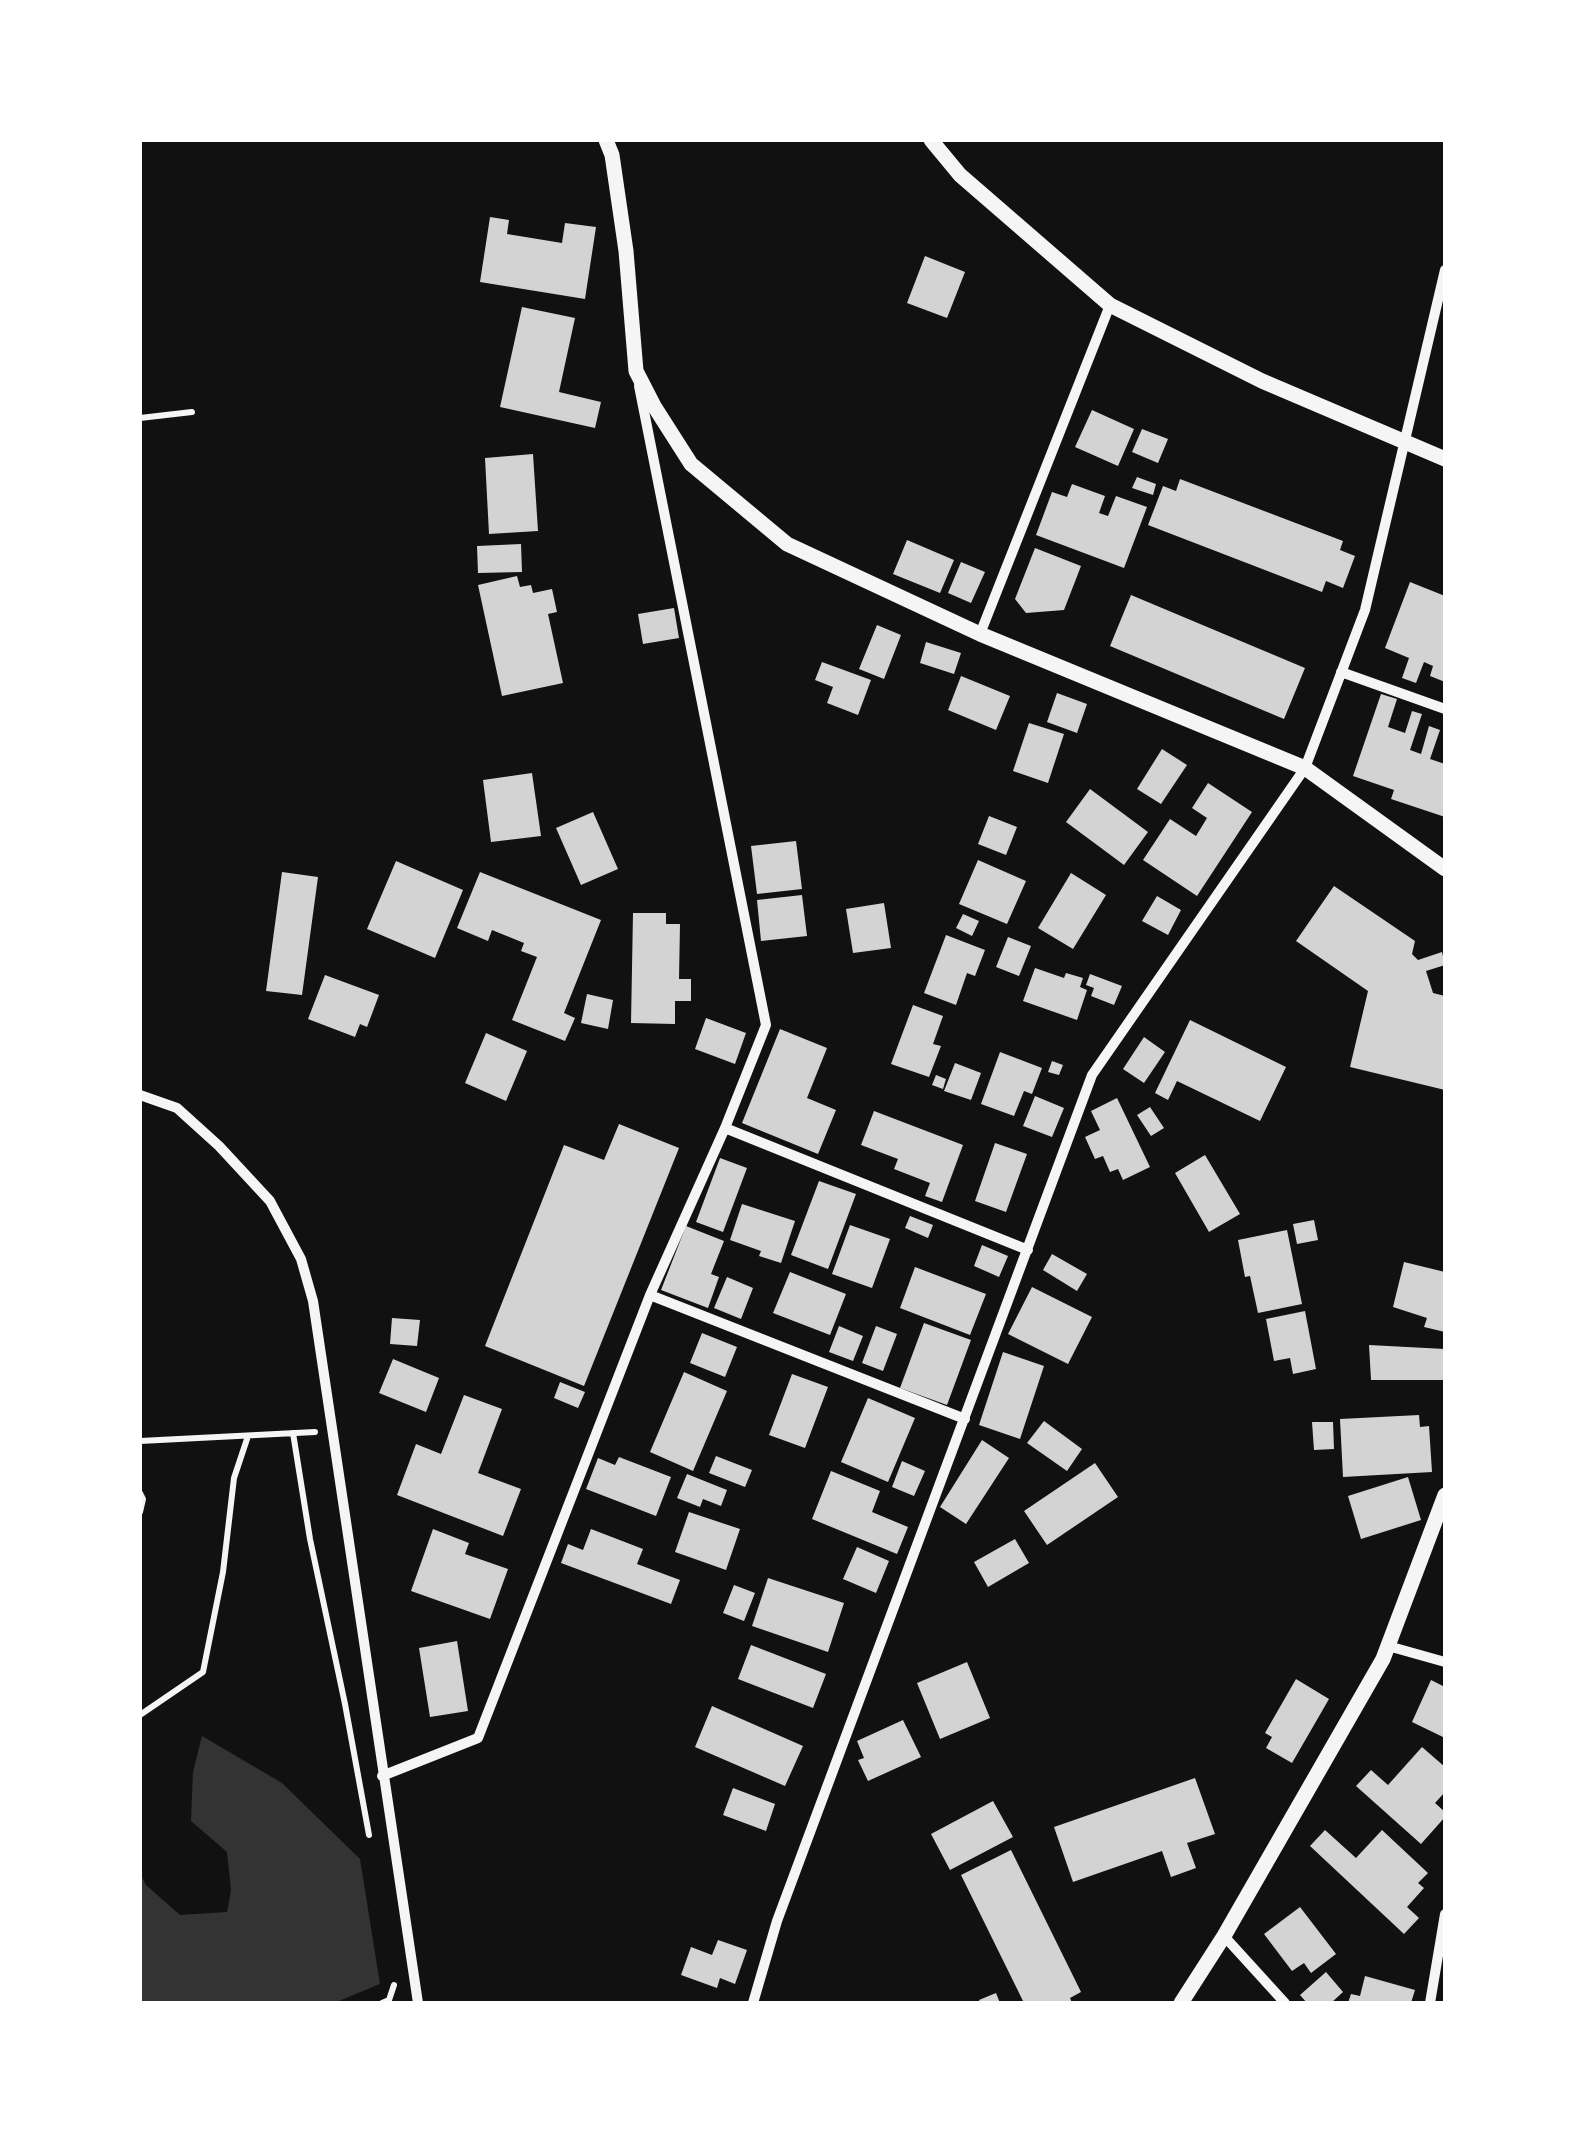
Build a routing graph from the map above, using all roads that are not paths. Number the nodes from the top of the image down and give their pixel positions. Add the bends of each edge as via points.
1 (606, 140) edge
2 (931, 140) edge
3 (1445, 270) edge
4 (1110, 304) junction
5 (636, 371) junction
6 (1404, 441) junction
7 (1445, 459) edge
8 (980, 634) junction
9 (1341, 672) junction
10 (1445, 709) edge
11 (1305, 768) junction
12 (1445, 869) edge
13 (140, 1095) edge
14 (725, 1128) junction
15 (1028, 1250) junction
16 (650, 1294) junction
17 (965, 1420) junction
18 (1445, 1495) edge
19 (1388, 1646) junction
20 (1445, 1662) edge
21 (382, 1776) junction
22 (1445, 1914) edge
23 (1224, 1936) junction
24 (418, 2003) edge
25 (753, 2003) edge
26 (1181, 2003) edge
27 (1285, 2003) edge
28 (1430, 2003) edge

1 - 5 street via 626,251
2 - 4 street via 960,175
3 - 6 street
4 - 6 street via 1262,381
4 - 8 street
5 - 8 street via 691,464 787,544
5 - 14 street via 766,1025
6 - 7 street
6 - 9 street via 1365,610
8 - 11 street
9 - 10 street
9 - 11 street
11 - 12 street
11 - 15 street via 1092,1075
13 - 21 street via 177,1108 219,1146 270,1201 301,1259
14 - 15 street
14 - 16 street
15 - 17 street
16 - 17 street
16 - 21 street via 478,1738
17 - 25 street via 777,1921
18 - 19 street
19 - 20 street
19 - 23 street
21 - 24 street
22 - 28 street
23 - 26 street
23 - 27 street

